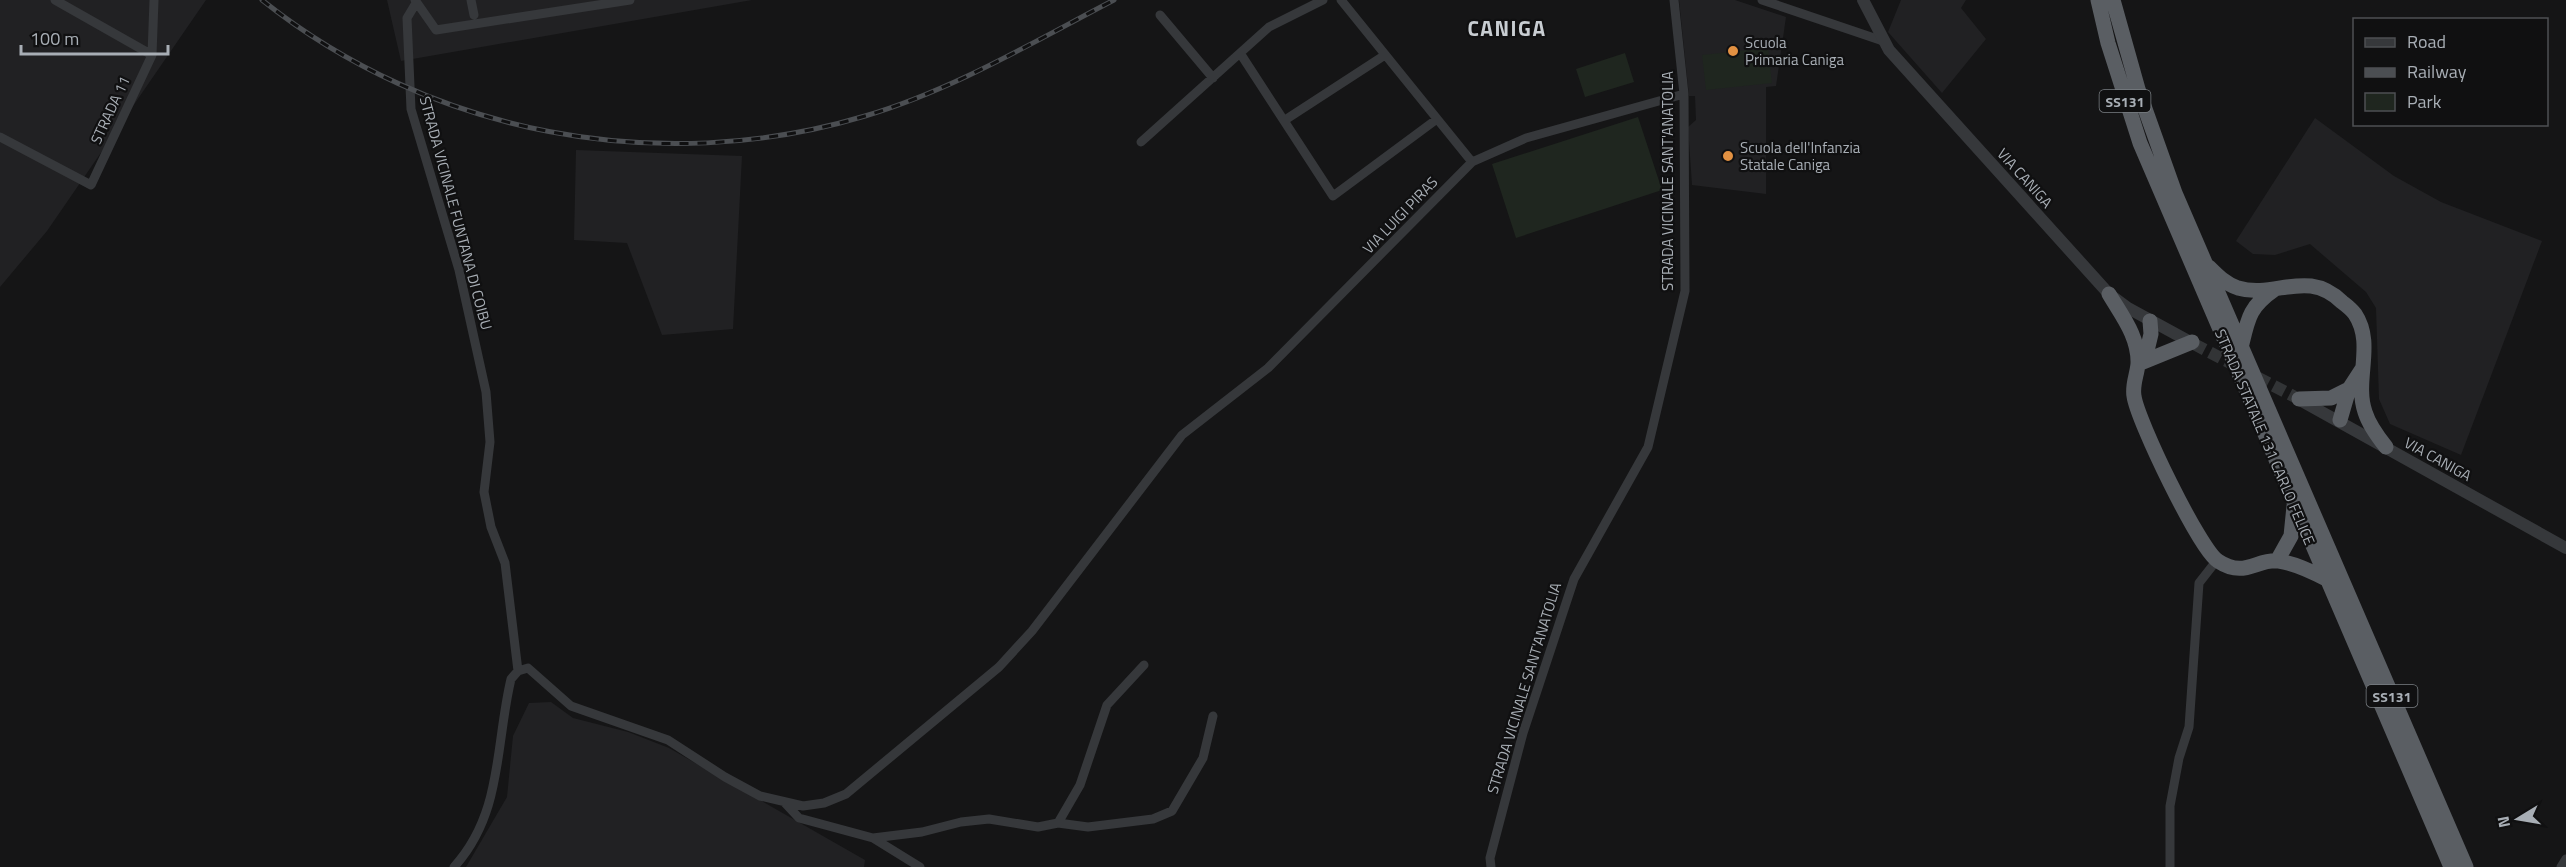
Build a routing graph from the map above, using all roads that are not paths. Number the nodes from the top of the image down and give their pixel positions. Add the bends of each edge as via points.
1 (55, 0) edge
2 (154, 0) edge
3 (471, 0) edge
4 (630, 0) edge
5 (1323, 0) edge
6 (1341, 0) edge
7 (1674, 0) edge
8 (1762, 0) edge
9 (1863, 0) edge
10 (2098, 0) edge
11 (2114, 0) edge
12 (416, 1) edge
13 (474, 15) dead end
14 (1160, 15) dead end
15 (1882, 41) junction
16 (1240, 53) junction
17 (152, 55) junction
18 (1385, 55) junction
19 (1213, 78) junction
20 (1684, 94) junction
21 (1437, 119) junction
22 (1285, 120) junction
23 (0, 137) edge
24 (1141, 142) dead end
25 (1472, 162) junction
26 (2169, 196) junction
27 (2204, 262) junction
28 (2279, 287) junction
29 (2109, 294) junction
30 (2150, 321) junction
31 (2193, 343) joint
32 (2241, 348) junction
33 (2140, 358) junction
34 (2355, 389) junction
35 (2297, 398) joint
36 (2340, 420) junction
37 (2386, 447) junction
38 (2294, 502) junction
39 (2566, 548) edge
40 (2217, 561) junction
41 (2277, 561) junction
42 (2326, 579) junction
43 (1144, 665) dead end
44 (518, 670) junction
45 (1213, 716) dead end
46 (784, 803) junction
47 (1058, 823) junction
48 (873, 838) junction
49 (2566, 859) edge
50 (454, 867) edge
51 (920, 867) edge
52 (1491, 867) edge
53 (2170, 867) edge
54 (2451, 867) edge
55 (2466, 867) edge
56 (2561, 867) edge

1 - 17 street
2 - 17 street
3 - 13 street
4 - 12 street via 435,30
5 - 16 street via 1269,27
6 - 18 street
7 - 20 street, STRADA VICINALE SANT'ANATOLIA
8 - 15 street
9 - 15 street, VIA CANIGA
10 - 26 highway, STRADA STATALE 131 CARLO FELICE / SS131 via 2123,94
11 - 26 highway, STRADA STATALE 131 CARLO FELICE / SS131
12 - 44 street, STRADA VICINALE FUNTANA DI COIBU via 407,18 411,109 459,270 486,392 489,442 484,492 491,527 506,563
14 - 19 street
15 - 29 street, VIA CANIGA
16 - 19 street
16 - 22 street
17 - 23 street, STRADA 11 via 91,185
18 - 21 street
18 - 22 street
19 - 24 street
20 - 25 street, VIA LUIGI PIRAS via 1526,138
20 - 52 street, STRADA VICINALE SANT'ANATOLIA via 1685,291 1655,425 1636,471 1574,579 1523,733 1490,858
21 - 22 street via 1333,196
21 - 25 street
25 - 46 street, VIA LUIGI PIRAS via 1268,369 1182,435 1032,631 999,667 846,794 824,803
26 - 27 highway, STRADA STATALE 131 CARLO FELICE / SS131
26 - 38 highway, STRADA STATALE 131 CARLO FELICE / SS131
27 - 28 highway via 2222,280 2238,288
27 - 32 highway, STRADA STATALE 131 CARLO FELICE / SS131
28 - 32 highway via 2250,311
28 - 34 highway via 2309,284 2333,293 2355,315 2365,343 2364,366
29 - 30 street, VIA CANIGA
29 - 33 highway via 2130,329
30 - 31 street, VIA CANIGA
30 - 33 highway via 2151,334
31 - 33 highway
32 - 55 highway, STRADA STATALE 131 CARLO FELICE / SS131
33 - 40 highway via 2133,394 2136,405 2198,536
34 - 35 highway via 2331,398
34 - 36 highway via 2351,412
34 - 37 highway
35 - 36 street, VIA CANIGA
36 - 37 street, VIA CANIGA
37 - 39 street, VIA CANIGA
38 - 41 highway via 2291,536
38 - 42 highway, STRADA STATALE 131 CARLO FELICE / SS131
40 - 41 highway via 2244,570
40 - 53 street via 2199,583 2189,727 2170,806
41 - 42 highway
42 - 54 highway, STRADA STATALE 131 CARLO FELICE / SS131
43 - 47 street via 1107,705 1080,785
44 - 46 street via 528,668 571,706 668,740 724,777 760,796
44 - 50 street via 511,679 506,700 483,824
45 - 47 street via 1203,758 1172,811 1153,819 1088,827
46 - 48 street via 799,818
47 - 48 street via 1038,827 989,819
48 - 51 street
49 - 56 street

